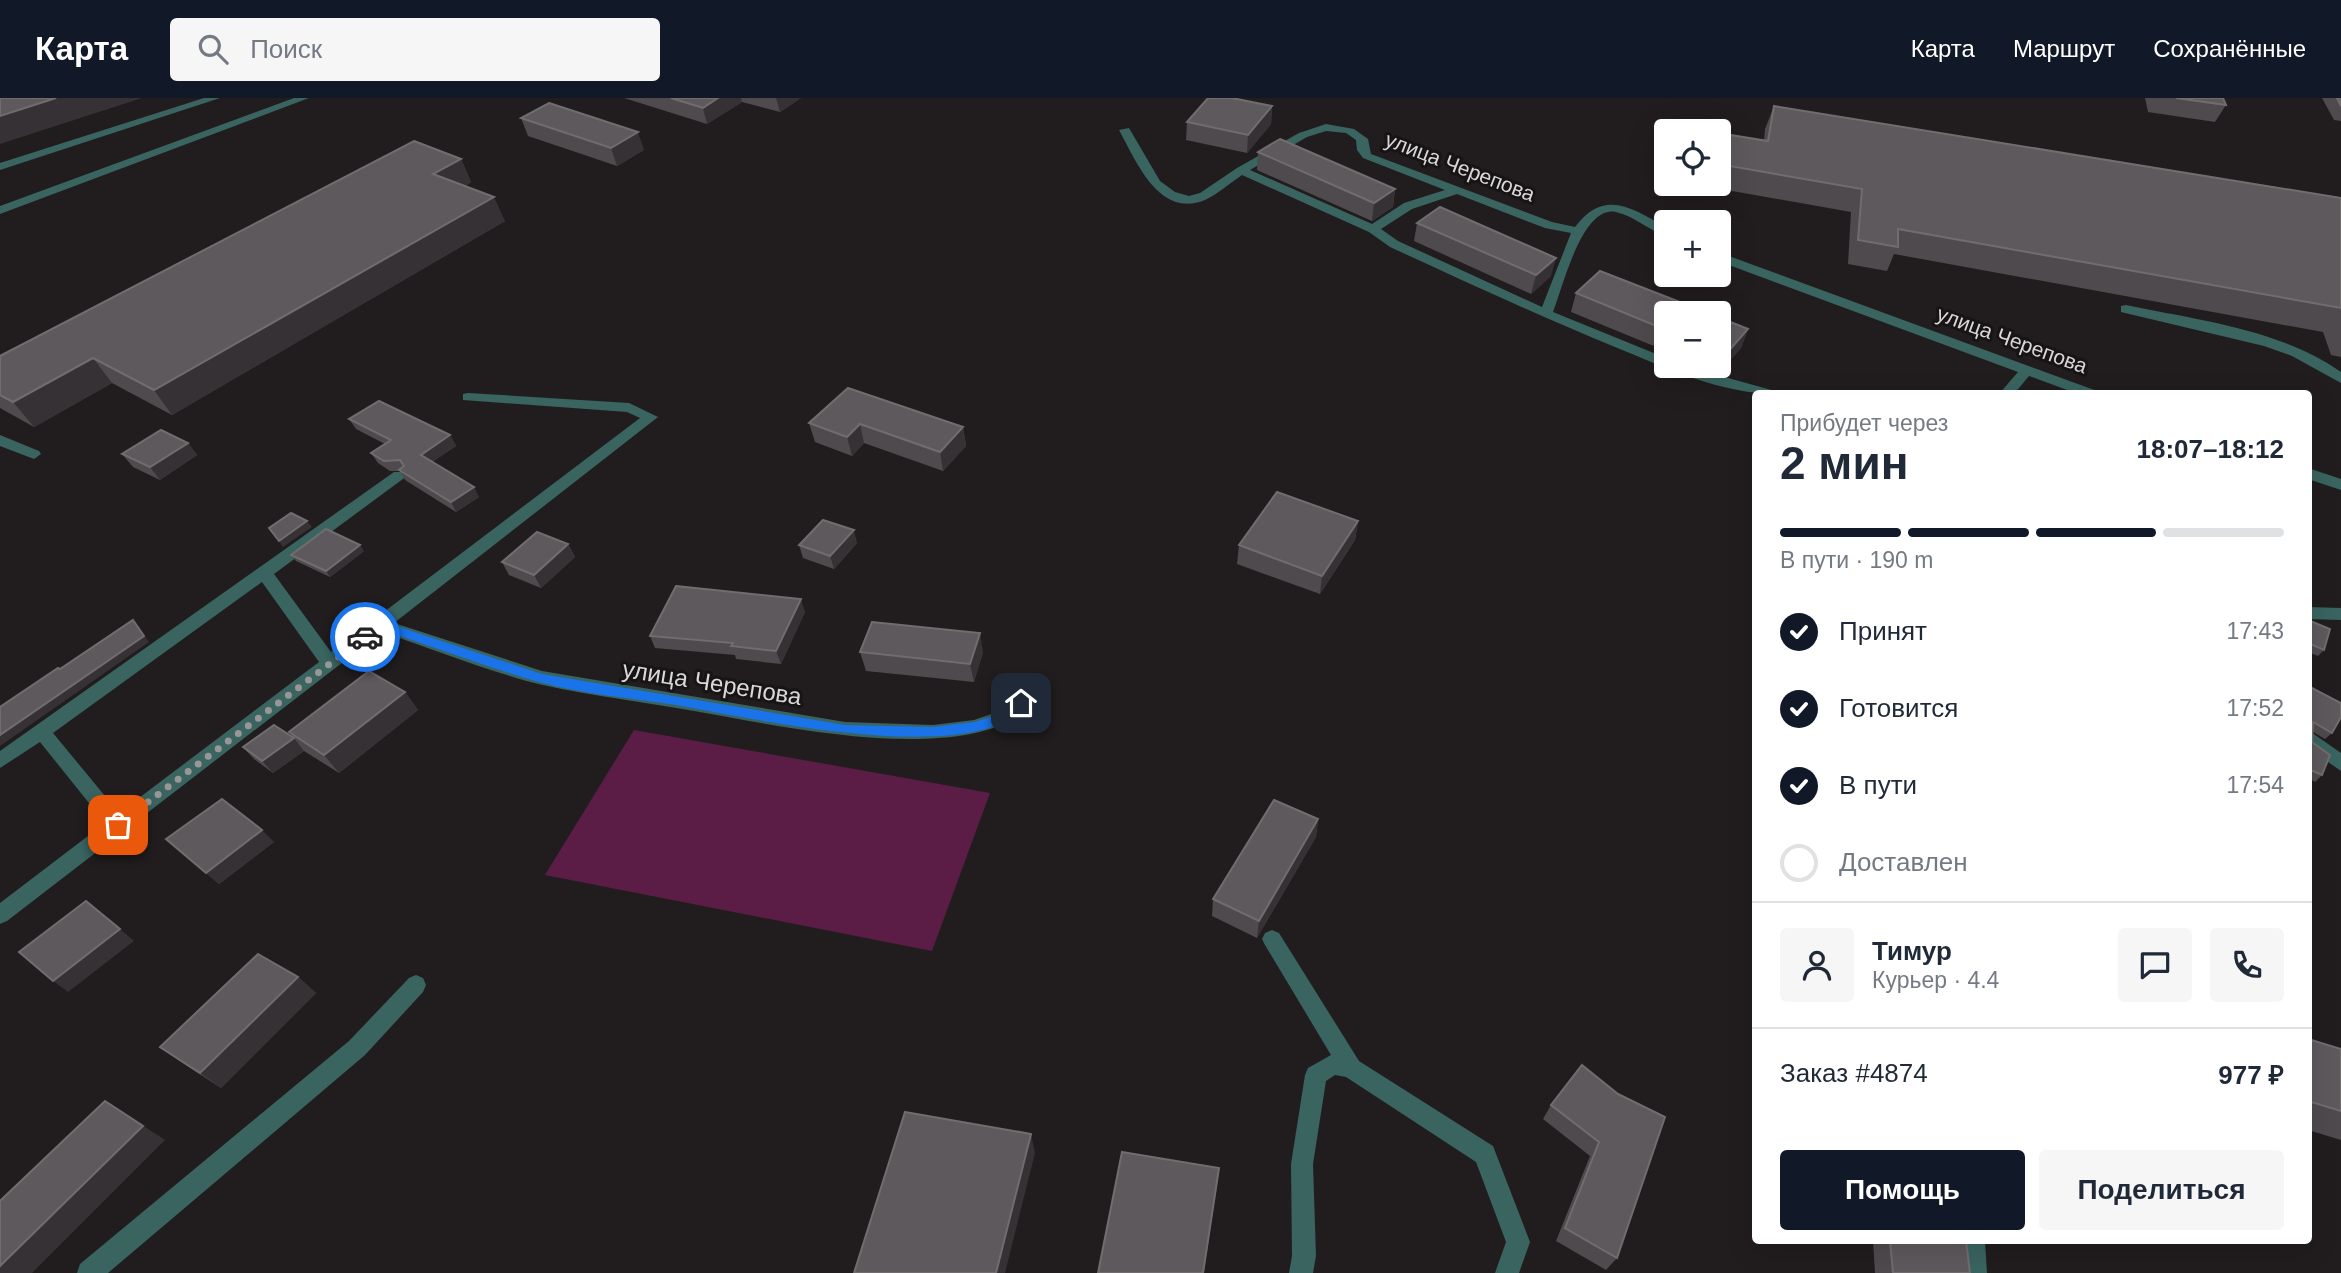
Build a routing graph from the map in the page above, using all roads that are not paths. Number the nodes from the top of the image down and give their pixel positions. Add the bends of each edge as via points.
1 (215, 98) edge
2 (304, 98) edge
3 (1125, 130) dead end
4 (0, 167) edge
5 (1241, 170) junction
6 (1457, 190) junction
7 (0, 210) edge
8 (1654, 226) edge
9 (1373, 229) junction
10 (1578, 231) junction
11 (1731, 261) edge
12 (2126, 309) dead end
13 (1546, 313) junction
14 (1654, 358) edge
15 (2027, 370) junction
16 (1709, 378) edge
17 (2341, 379) edge
18 (1755, 390) edge
19 (2010, 390) edge
20 (2081, 390) edge
21 (468, 397) dead end
22 (0, 440) edge
23 (34, 454) dead end
24 (2312, 474) edge
25 (399, 477) edge
26 (2341, 485) edge
27 (265, 574) junction
28 (2312, 613) edge
29 (2341, 614) edge
30 (381, 625) junction
31 (330, 664) junction
32 (1032, 691) dead end
33 (42, 732) junction
34 (2312, 740) edge
35 (0, 761) edge
36 (2341, 764) edge
37 (118, 825) junction
38 (0, 915) edge
39 (1272, 939) dead end
40 (416, 985) dead end
41 (1351, 1068) junction
42 (1973, 1244) edge
43 (89, 1273) edge
44 (1301, 1273) edge
45 (1507, 1273) edge
46 (1975, 1273) edge

1 - 4 street
2 - 7 street
3 - 5 street, улица Черепова via 1152,176 1174,197 1198,200 1209,196
5 - 6 street, улица Черепова via 1326,126 1354,132 1362,139 1367,156
5 - 9 street
6 - 9 street via 1408,206
6 - 10 street, улица Черепова via 1549,225
8 - 10 street via 1606,207 1594,211
9 - 13 street via 1394,244
10 - 13 street
11 - 15 street, улица Черепова
12 - 17 street via 2286,349
13 - 14 street
15 - 19 street
15 - 20 street, улица Черепова
16 - 18 street
21 - 30 street via 629,408 651,417
22 - 23 street
24 - 26 street
25 - 27 street
27 - 31 street
27 - 33 street
28 - 29 street
30 - 31 street
30 - 32 street, улица Черепова via 542,678 845,729 933,732 975,727 1009,715
31 - 37 street
33 - 35 street
33 - 37 street
34 - 36 street
37 - 38 street
39 - 41 street
40 - 43 street via 357,1048
41 - 44 street via 1333,1064 1316,1075 1302,1164
41 - 45 street via 1485,1154 1518,1242
42 - 46 street

